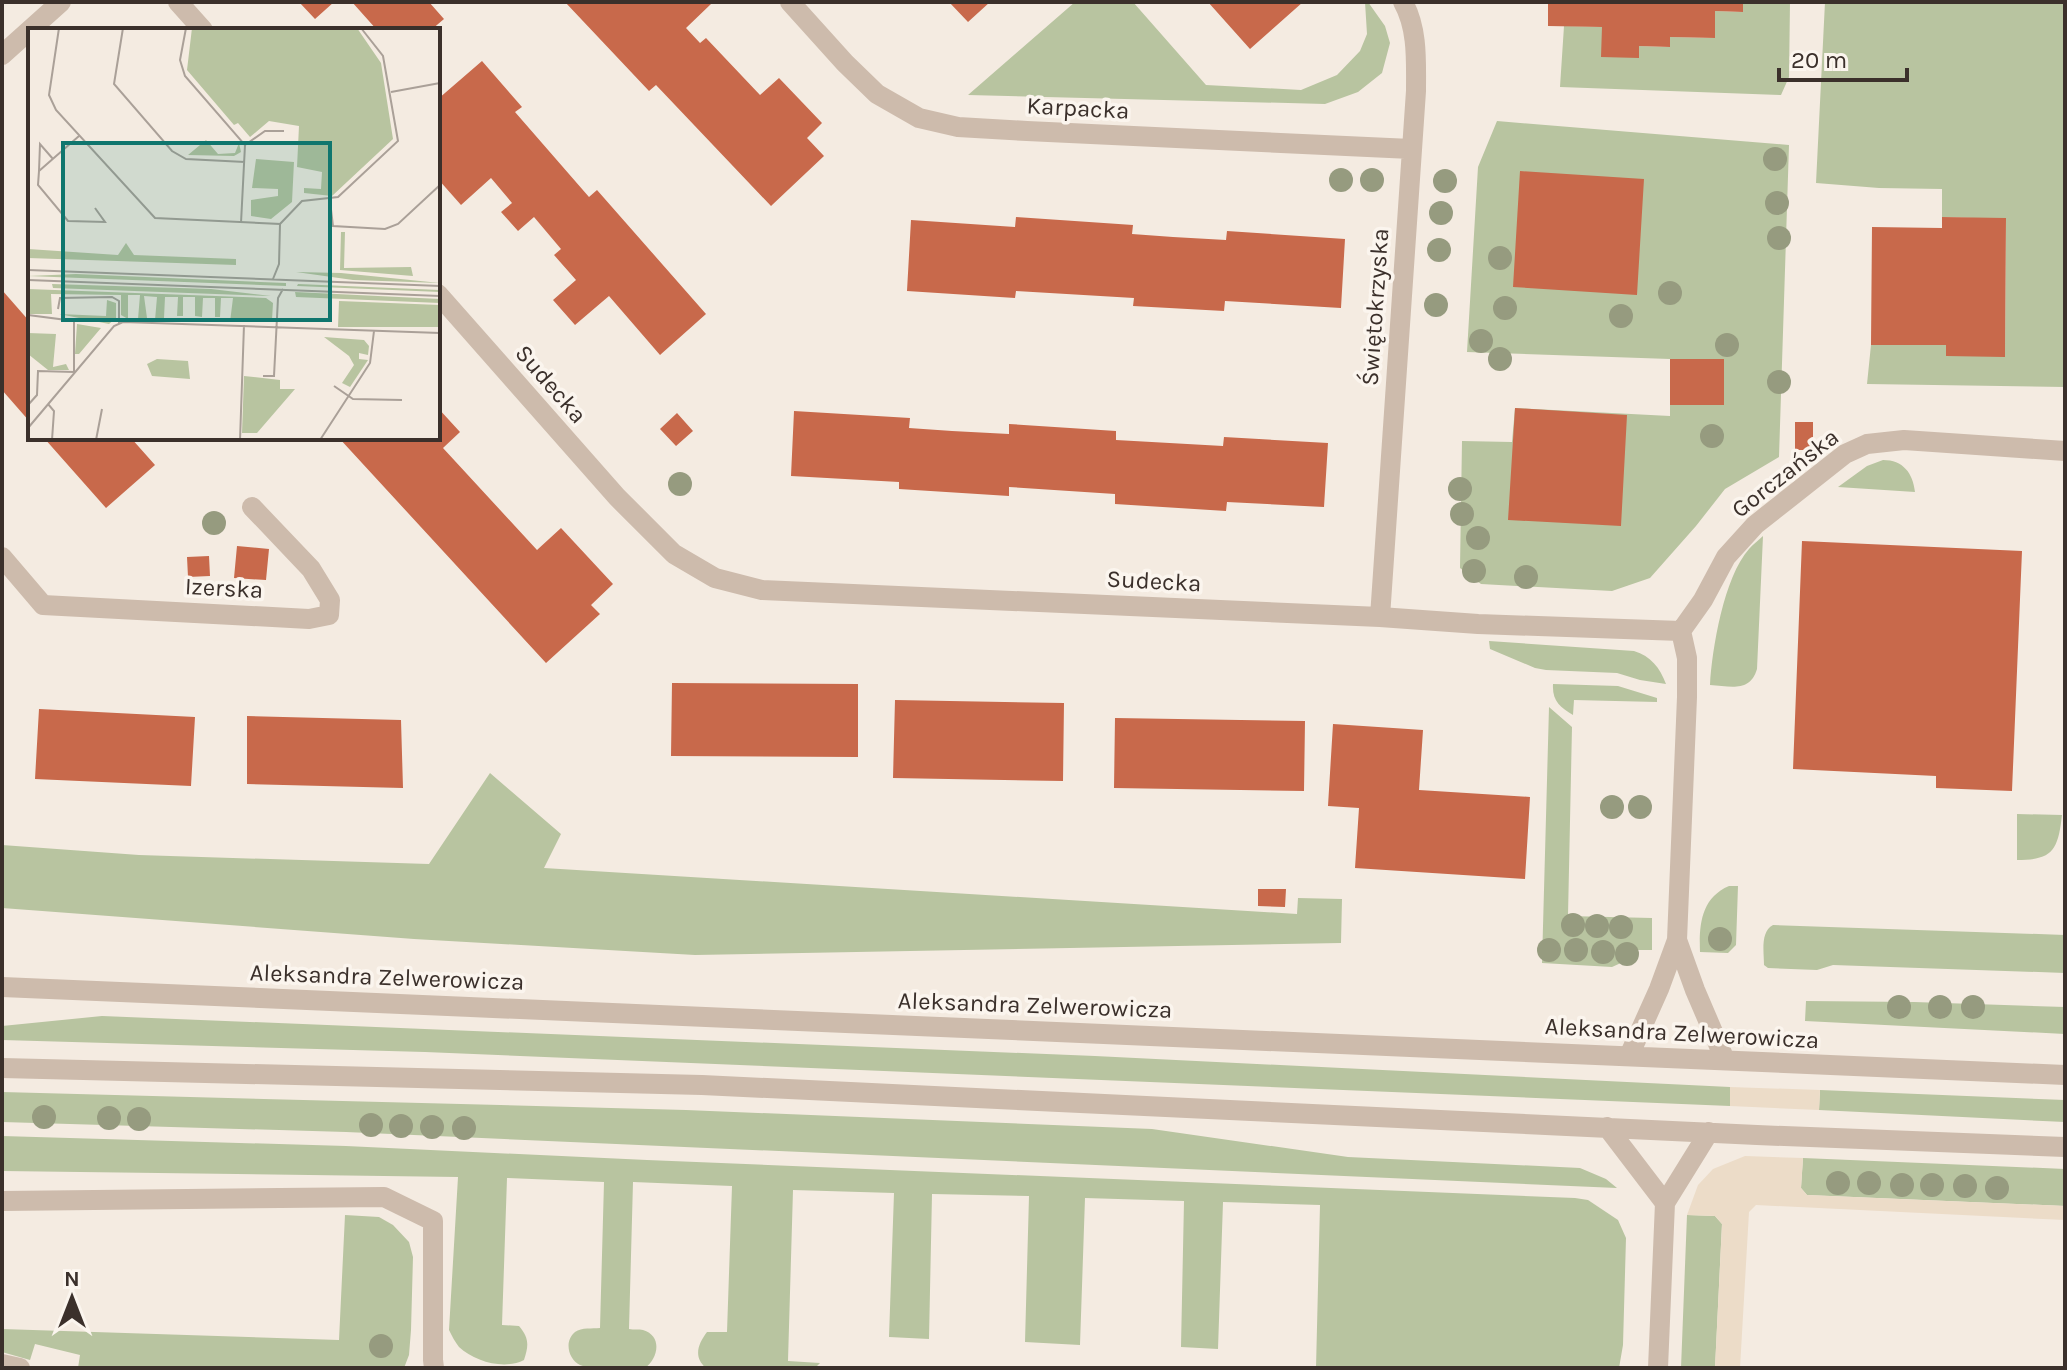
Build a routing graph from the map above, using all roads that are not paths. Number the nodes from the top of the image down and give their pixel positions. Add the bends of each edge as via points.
1 (61, 2) edge
2 (178, 2) edge
3 (790, 2) edge
4 (1412, 6) edge
5 (32, 28) edge
6 (201, 28) edge
7 (28, 32) edge
8 (2, 55) edge
9 (1411, 149) junction
10 (440, 296) edge
11 (2065, 451) edge
12 (252, 507) dead end
13 (2, 557) edge
14 (1380, 617) junction
15 (1681, 631) junction
16 (1677, 940) junction
17 (2, 987) edge
18 (1629, 1056) junction
19 (1725, 1060) junction
20 (2, 1068) edge
21 (2065, 1075) edge
22 (1607, 1127) junction
23 (1709, 1132) junction
24 (2065, 1147) edge
25 (2, 1201) edge
26 (1665, 1203) junction
27 (2, 1364) edge
28 (20, 1368) edge
29 (434, 1368) edge
30 (1658, 1368) edge

1 - 5 street
2 - 6 street
3 - 9 street, Karpacka via 877,94 919,118 958,127
4 - 9 street, Świętokrzyska via 1417,53
7 - 8 street
9 - 14 street, Świętokrzyska
10 - 14 street, Sudecka via 617,497 674,554 715,578 762,590
11 - 15 street, Gorczańska via 1904,440 1855,449 1755,525 1726,557
12 - 13 street, Izerska via 311,569 330,600 329,615 309,619 43,605
14 - 15 street, Sudecka
15 - 16 street via 1687,684
16 - 18 street
16 - 19 street
17 - 18 street, Aleksandra Zelwerowicza
18 - 19 street, Aleksandra Zelwerowicza
19 - 21 street, Aleksandra Zelwerowicza
20 - 22 street via 702,1085
22 - 23 street
22 - 26 street
23 - 24 street
23 - 26 street
25 - 29 street via 384,1197 433,1221
26 - 30 street
27 - 28 street

